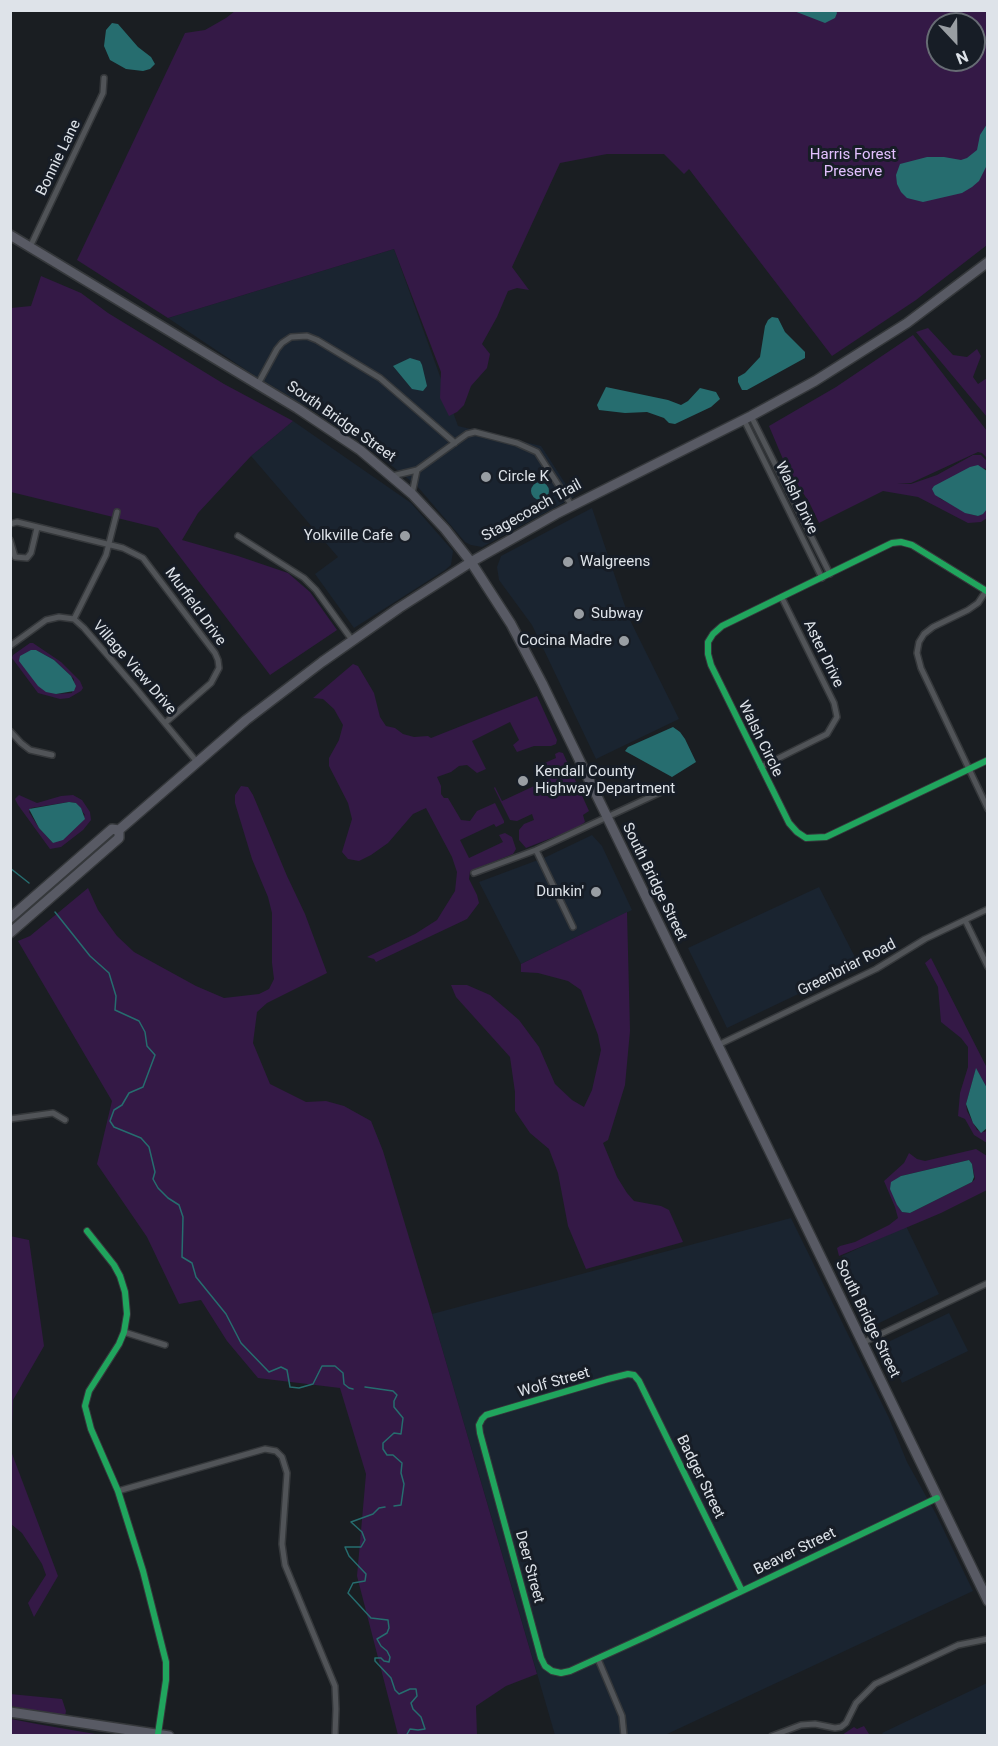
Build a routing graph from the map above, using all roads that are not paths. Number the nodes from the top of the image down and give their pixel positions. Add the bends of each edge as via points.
1 (104, 78) dead end
2 (10, 235) edge
3 (30, 247) junction
4 (987, 262) edge
5 (258, 384) junction
6 (748, 418) junction
7 (455, 442) junction
8 (417, 470) junction
9 (780, 473) junction
10 (392, 476) junction
11 (772, 477) junction
12 (411, 494) junction
13 (572, 506) junction
14 (117, 512) dead end
15 (10, 524) edge
16 (37, 528) junction
17 (238, 536) dead end
18 (10, 540) edge
19 (110, 544) junction
20 (471, 562) junction
21 (830, 574) junction
22 (822, 578) junction
23 (987, 592) edge
24 (782, 598) junction
25 (74, 620) junction
26 (352, 640) junction
27 (912, 642) dead end
28 (919, 644) junction
29 (10, 646) edge
30 (165, 723) junction
31 (11, 732) edge
32 (52, 755) dead end
33 (987, 760) edge
34 (197, 762) junction
35 (761, 767) junction
36 (969, 769) junction
37 (661, 792) dead end
38 (987, 810) edge
39 (607, 819) junction
40 (119, 830) junction
41 (536, 850) junction
42 (474, 873) dead end
43 (987, 909) edge
44 (10, 918) edge
45 (965, 920) junction
46 (573, 927) dead end
47 (10, 933) edge
48 (987, 967) edge
49 (717, 1046) junction
50 (10, 1119) edge
51 (65, 1120) dead end
52 (87, 1231) dead end
53 (987, 1283) edge
54 (124, 1332) junction
55 (862, 1343) junction
56 (165, 1345) dead end
57 (634, 1375) joint
58 (482, 1419) joint
59 (118, 1491) junction
60 (937, 1498) junction
61 (742, 1592) junction
62 (987, 1601) edge
63 (987, 1640) edge
64 (598, 1659) junction
65 (10, 1712) edge
66 (158, 1734) junction
67 (169, 1736) edge
68 (335, 1736) edge
69 (624, 1736) edge
70 (772, 1736) edge

1 - 3 street, Bonnie Lane via 103,93
2 - 3 main road, South Bridge Street
3 - 5 main road, South Bridge Street
4 - 6 main road, Stagecoach Trail via 871,347
5 - 7 street via 282,343 291,337 306,336 380,378
5 - 10 main road, South Bridge Street via 348,442
6 - 9 street, Walsh Drive
6 - 11 street, Walsh Drive
6 - 13 main road, Stagecoach Trail
7 - 8 street
7 - 13 street via 475,432 537,452
8 - 10 street
8 - 12 street
9 - 11 street
9 - 21 street, Walsh Drive
10 - 12 main road, South Bridge Street
11 - 22 street, Walsh Drive
12 - 20 main road, South Bridge Street
13 - 20 main road, Stagecoach Trail
14 - 19 street
15 - 16 street via 17,522
16 - 18 street via 27,558 15,557
16 - 19 street
17 - 26 street via 304,579
19 - 25 street
19 - 30 street, Murfield Drive via 143,558 218,660 219,668 211,683
20 - 26 main road, Stagecoach Trail
20 - 39 main road, South Bridge Street via 521,642
21 - 22 street
21 - 23 street via 888,544 901,542
22 - 24 street, Walsh Circle
23 - 28 street via 968,610 928,630
24 - 35 street, Walsh Circle via 722,626 706,641 711,665
24 - 35 street, Aster Drive via 834,703 838,723 827,734
25 - 29 street, Village View Drive via 46,620
25 - 30 street, Village View Drive
26 - 34 main road, Stagecoach Trail
27 - 28 street
28 - 36 street via 921,668
30 - 34 street, Village View Drive
31 - 32 street via 30,750
33 - 36 street, Walsh Circle
34 - 40 main road, Stagecoach Trail
35 - 36 street, Walsh Circle via 789,823 805,841 826,837
36 - 38 street
37 - 39 street
39 - 41 street
39 - 49 main road, South Bridge Street
40 - 44 main road, Stagecoach Trail via 112,829
40 - 47 main road, Stagecoach Trail via 119,838
41 - 42 street
41 - 46 street
43 - 45 street, Greenbriar Road
45 - 48 street
45 - 49 street, Greenbriar Road via 876,969
49 - 55 main road, South Bridge Street
50 - 51 street via 53,1113
52 - 54 street via 120,1276 125,1292
53 - 55 street
54 - 56 street
54 - 59 street via 88,1391 86,1406 91,1429
55 - 60 main road, South Bridge Street
57 - 58 street, Wolf Street via 598,1382
57 - 61 street, Badger Street
58 - 64 street, Deer Street via 480,1433 541,1658 545,1666 561,1673
59 - 66 street via 166,1662
59 - 68 street via 265,1449 282,1457 287,1473 282,1544 285,1565 334,1686
60 - 61 street, Beaver Street
60 - 62 main road, South Bridge Street
61 - 64 street, Beaver Street
63 - 70 street via 958,1645 875,1684 856,1703 841,1727 801,1725
64 - 69 street via 621,1716
65 - 66 main road
66 - 67 main road

